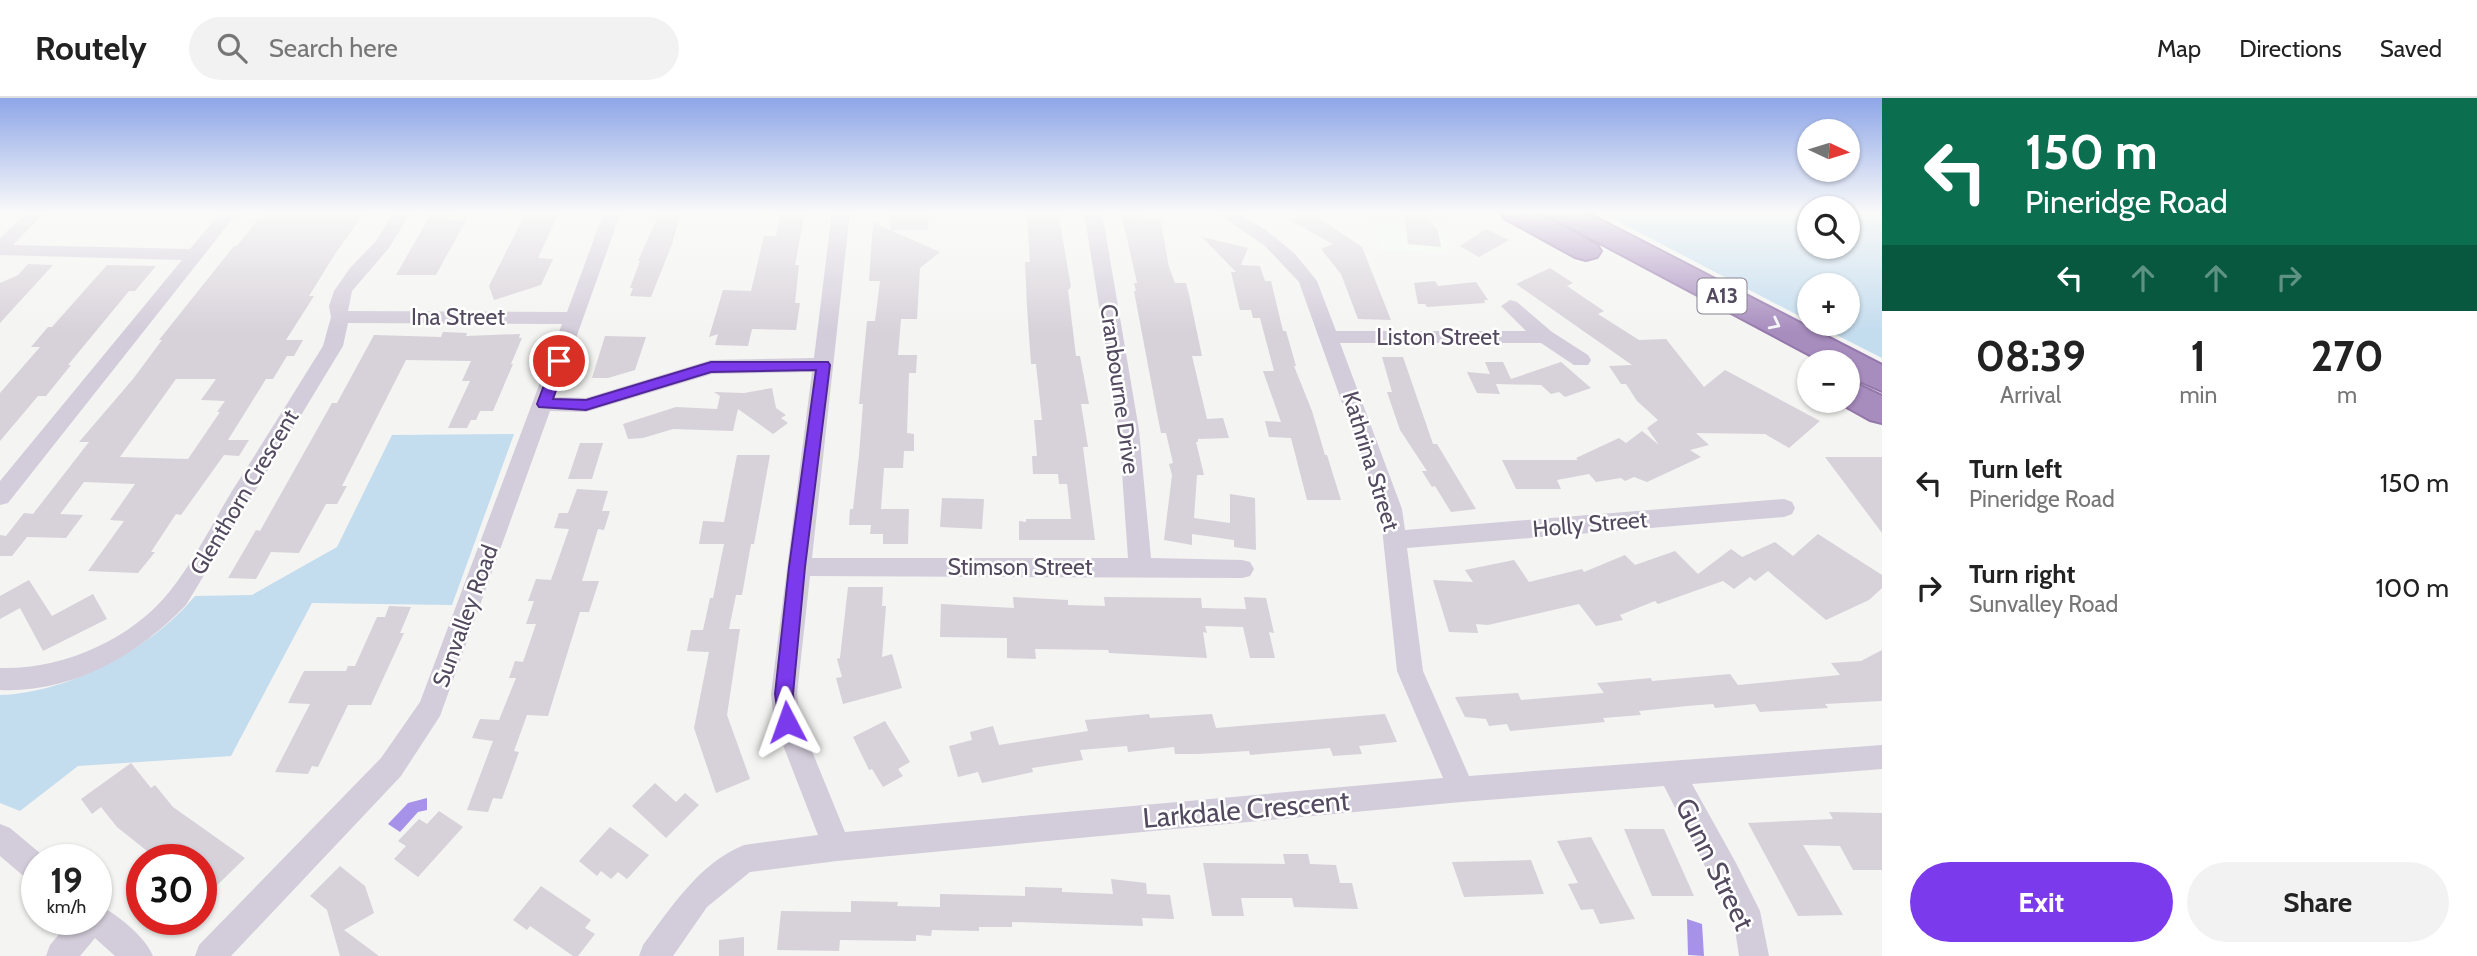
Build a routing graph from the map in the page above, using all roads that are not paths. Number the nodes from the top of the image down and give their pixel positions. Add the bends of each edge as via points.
1 (100, 252) edge
2 (199, 252) edge
3 (376, 252) edge
4 (599, 252) edge
5 (836, 252) edge
6 (1100, 252) edge
7 (1284, 252) edge
8 (1589, 252) edge
9 (1639, 252) edge
10 (197, 255) junction
11 (1510, 306) dead end
12 (340, 317) junction
13 (575, 318) junction
14 (1330, 337) junction
15 (1545, 337) junction
16 (1581, 360) dead end
17 (1797, 364) edge
18 (823, 365) junction
19 (1882, 379) edge
20 (1860, 399) edge
21 (544, 404) junction
22 (1882, 411) edge
23 (0, 498) edge
24 (1784, 508) dead end
25 (1396, 540) junction
26 (797, 567) junction
27 (1140, 567) junction
28 (1242, 569) dead end
29 (0, 679) edge
30 (1882, 757) edge
31 (1671, 773) junction
32 (1461, 789) junction
33 (0, 838) edge
34 (837, 847) junction
35 (21, 856) edge
36 (79, 935) edge
37 (112, 935) edge
38 (61, 956) edge
39 (138, 956) edge
40 (210, 956) edge
41 (654, 956) edge
42 (1754, 956) edge

1 - 10 street
2 - 10 street
3 - 12 street, Glenthorn Crescent via 343,291
4 - 13 street, Sunvalley Road
5 - 18 street
6 - 27 street, Cranbourne Drive via 1129,430
7 - 14 street, Kathrina Street via 1308,281
8 - 17 highway, A13
9 -> 19 highway, A13
10 - 23 street
11 - 15 street, Liston Street
12 - 13 street, Ina Street
12 - 29 street, Glenthorn Crescent via 333,346 189,584 167,610 129,638 65,672 19,682
13 - 21 street, Sunvalley Road
14 - 15 street, Liston Street
14 - 25 street, Kathrina Street via 1391,509
15 - 16 street, Liston Street
18 - 21 street via 711,367 586,405
18 - 26 street
20 - 22 highway
21 - 40 street, Sunvalley Road via 431,708 391,767
24 - 25 street, Holly Street
25 - 32 street, Kathrina Street via 1410,671
26 - 27 street, Stimson Street
26 - 34 street via 784,694 787,722
27 - 28 street, Stimson Street
30 - 31 street, Larkdale Crescent
31 - 32 street, Larkdale Crescent
31 - 42 street, Gunn Street via 1749,922
32 - 34 street, Larkdale Crescent
33 - 35 street
34 - 41 street, Larkdale Crescent via 744,859 697,897
36 - 38 street
37 - 39 street

